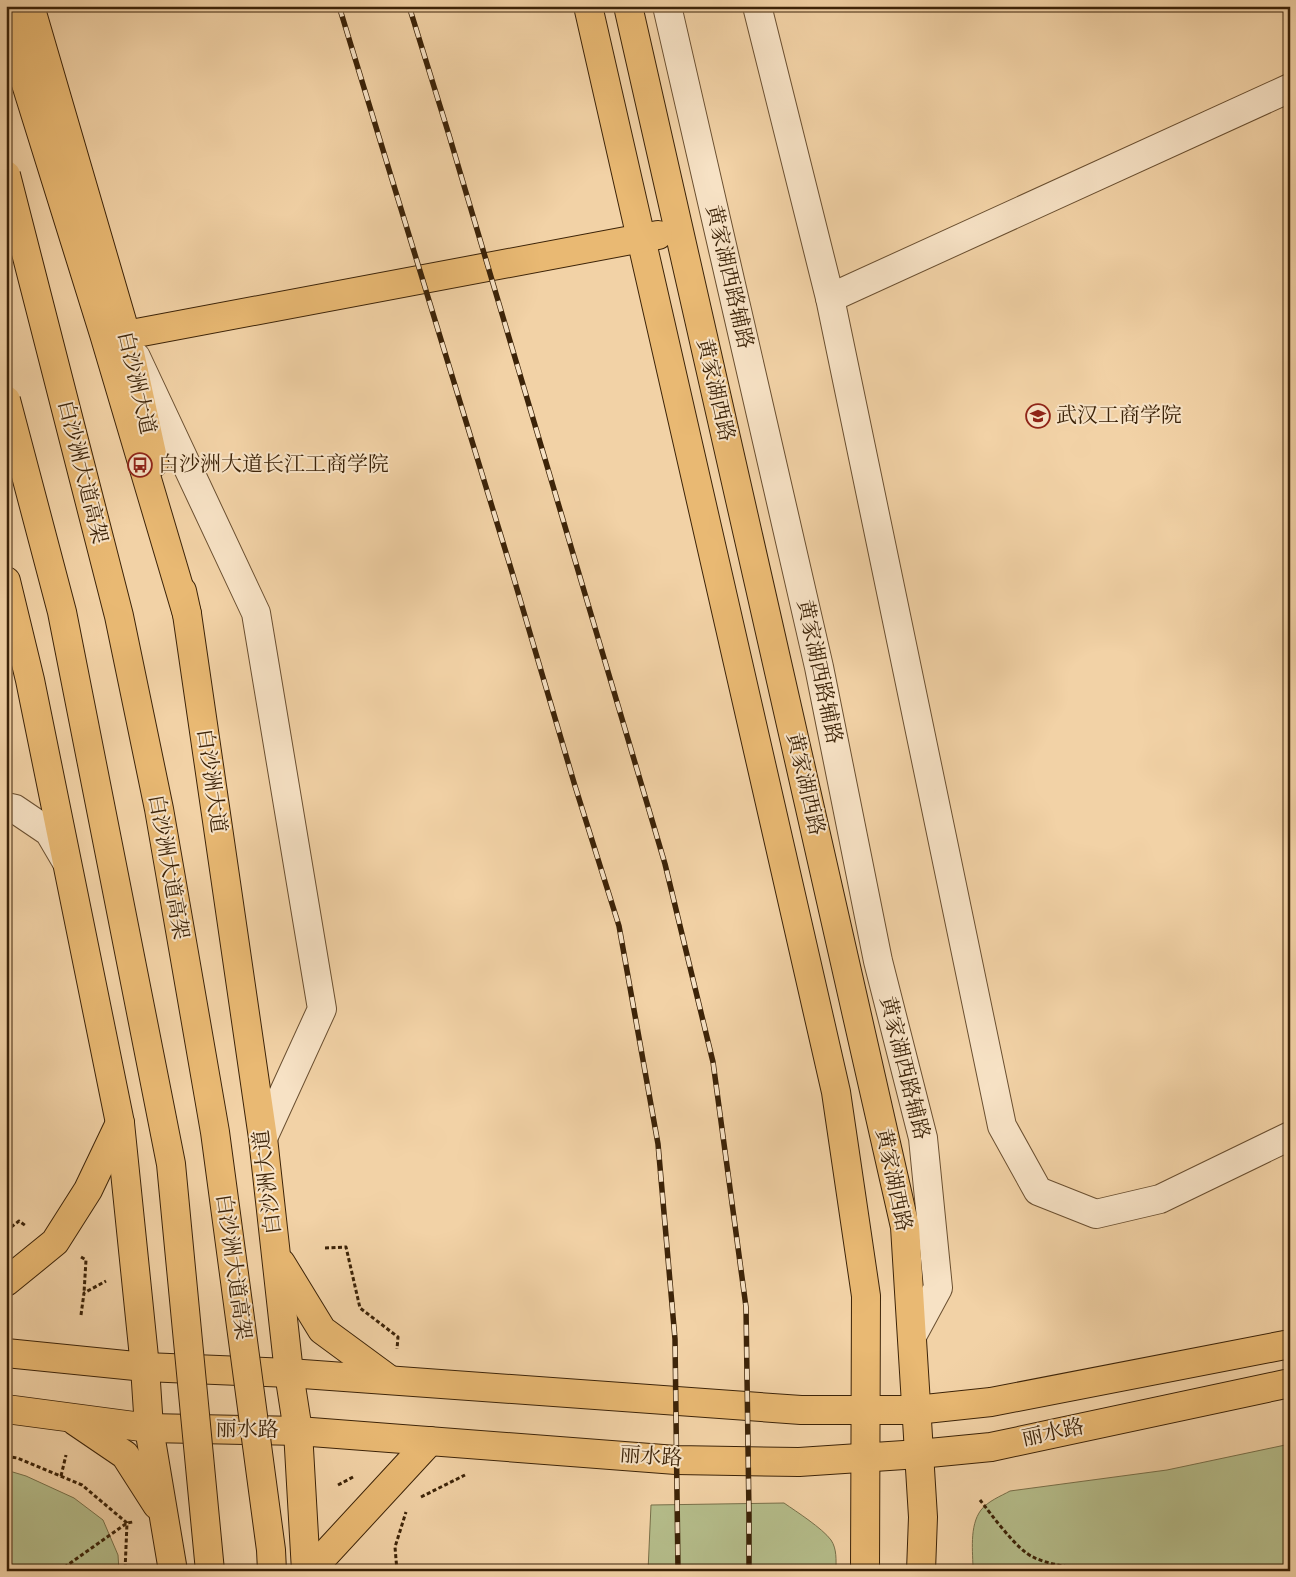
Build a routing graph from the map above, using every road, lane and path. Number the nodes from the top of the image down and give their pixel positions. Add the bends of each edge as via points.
1 (30, 6) edge
2 (588, 6) edge
3 (628, 6) edge
4 (667, 6) edge
5 (757, 6) edge
6 (6, 20) edge
7 (1290, 88) edge
8 (6, 175) edge
9 (679, 232) junction
10 (641, 238) junction
11 (830, 298) junction
12 (126, 335) junction
13 (6, 400) edge
14 (6, 581) edge
15 (187, 614) junction
16 (6, 806) edge
17 (68, 864) junction
18 (120, 1123) junction
19 (1290, 1136) edge
20 (263, 1138) junction
21 (19, 1221) dead end
22 (6, 1232) edge
23 (325, 1248) dead end
24 (74, 1252) dead end
25 (276, 1255) junction
26 (113, 1278) dead end
27 (6, 1282) edge
28 (84, 1294) junction
29 (81, 1315) dead end
30 (912, 1336) junction
31 (1290, 1344) edge
32 (6, 1353) edge
33 (145, 1367) junction
34 (392, 1369) junction
35 (289, 1374) junction
36 (1290, 1383) edge
37 (6, 1409) edge
38 (916, 1410) junction
39 (865, 1411) junction
40 (70, 1418) junction
41 (148, 1428) junction
42 (298, 1431) junction
43 (430, 1441) junction
44 (919, 1454) junction
45 (66, 1455) dead end
46 (6, 1456) edge
47 (865, 1458) junction
48 (362, 1472) dead end
49 (61, 1476) junction
50 (338, 1485) dead end
51 (980, 1500) dead end
52 (406, 1512) dead end
53 (164, 1516) junction
54 (127, 1523) junction
55 (59, 1571) edge
56 (125, 1571) edge
57 (173, 1571) edge
58 (210, 1571) edge
59 (272, 1571) edge
60 (306, 1571) edge
61 (310, 1571) edge
62 (397, 1571) edge
63 (865, 1571) edge
64 (921, 1571) edge
65 (1093, 1571) edge

1 - 12 main road, 白沙洲大道
2 - 10 main road, 黄家湖西路
3 - 9 main road, 黄家湖西路
4 - 30 street, 黄家湖西路辅路 via 819,667 878,961 923,1138 938,1288
5 - 11 street
6 - 15 main road
7 - 11 street
8 - 59 main road, 白沙洲大道高架, bridge via 119,616 158,809 215,1132
9 - 10 main road
9 - 30 main road, 黄家湖西路 via 905,1227
10 - 12 main road
10 - 39 main road, 黄家湖西路 via 836,1092 866,1296
11 - 19 street via 1002,1126 1038,1191 1096,1214 1160,1199
12 - 15 main road, 白沙洲大道
12 - 20 street via 256,613 322,1009
13 - 58 main road, bridge via 62,612 171,1164
14 - 17 main road
15 - 20 main road, 白沙洲大道
16 - 17 street via 49,832
17 - 18 main road
18 - 27 main road via 88,1190 55,1242
18 - 33 main road
20 - 25 main road, 白沙洲大道
21 - 22 path
23 - 34 path via 346,1247 360,1308 398,1337
24 - 28 path via 86,1260
25 - 34 main road via 322,1330
25 - 35 main road, 白沙洲大道
26 - 28 path
28 - 29 path
30 - 38 main road, 黄家湖西路
31 - 38 main road, 丽水路 via 991,1402
32 - 33 main road, 丽水路
33 - 35 main road, 丽水路
33 - 41 main road
34 - 35 main road, 丽水路
34 - 39 main road, 丽水路 via 801,1410
35 - 42 main road, 白沙洲大道
36 - 44 main road, 丽水路 via 991,1447
37 - 40 main road, 丽水路
38 - 39 main road, 丽水路
38 - 44 main road, 黄家湖西路
39 - 47 main road, 黄家湖西路
40 - 41 main road, 丽水路
40 - 53 main road via 125,1455
41 - 42 main road, 丽水路
41 - 53 main road
42 - 43 main road, 丽水路
42 - 60 main road, 白沙洲大道
43 - 47 main road, 丽水路 via 676,1460 799,1462
43 - 61 main road
44 - 47 main road, 丽水路
44 - 64 main road, 黄家湖西路 via 923,1517
45 - 49 path
46 - 49 path
47 - 63 main road, 黄家湖西路
48 - 50 path
49 - 54 path via 82,1485
51 - 65 path via 1011,1538 1031,1556
52 - 62 path via 395,1547
53 - 57 main road
54 - 55 path
54 - 56 path

